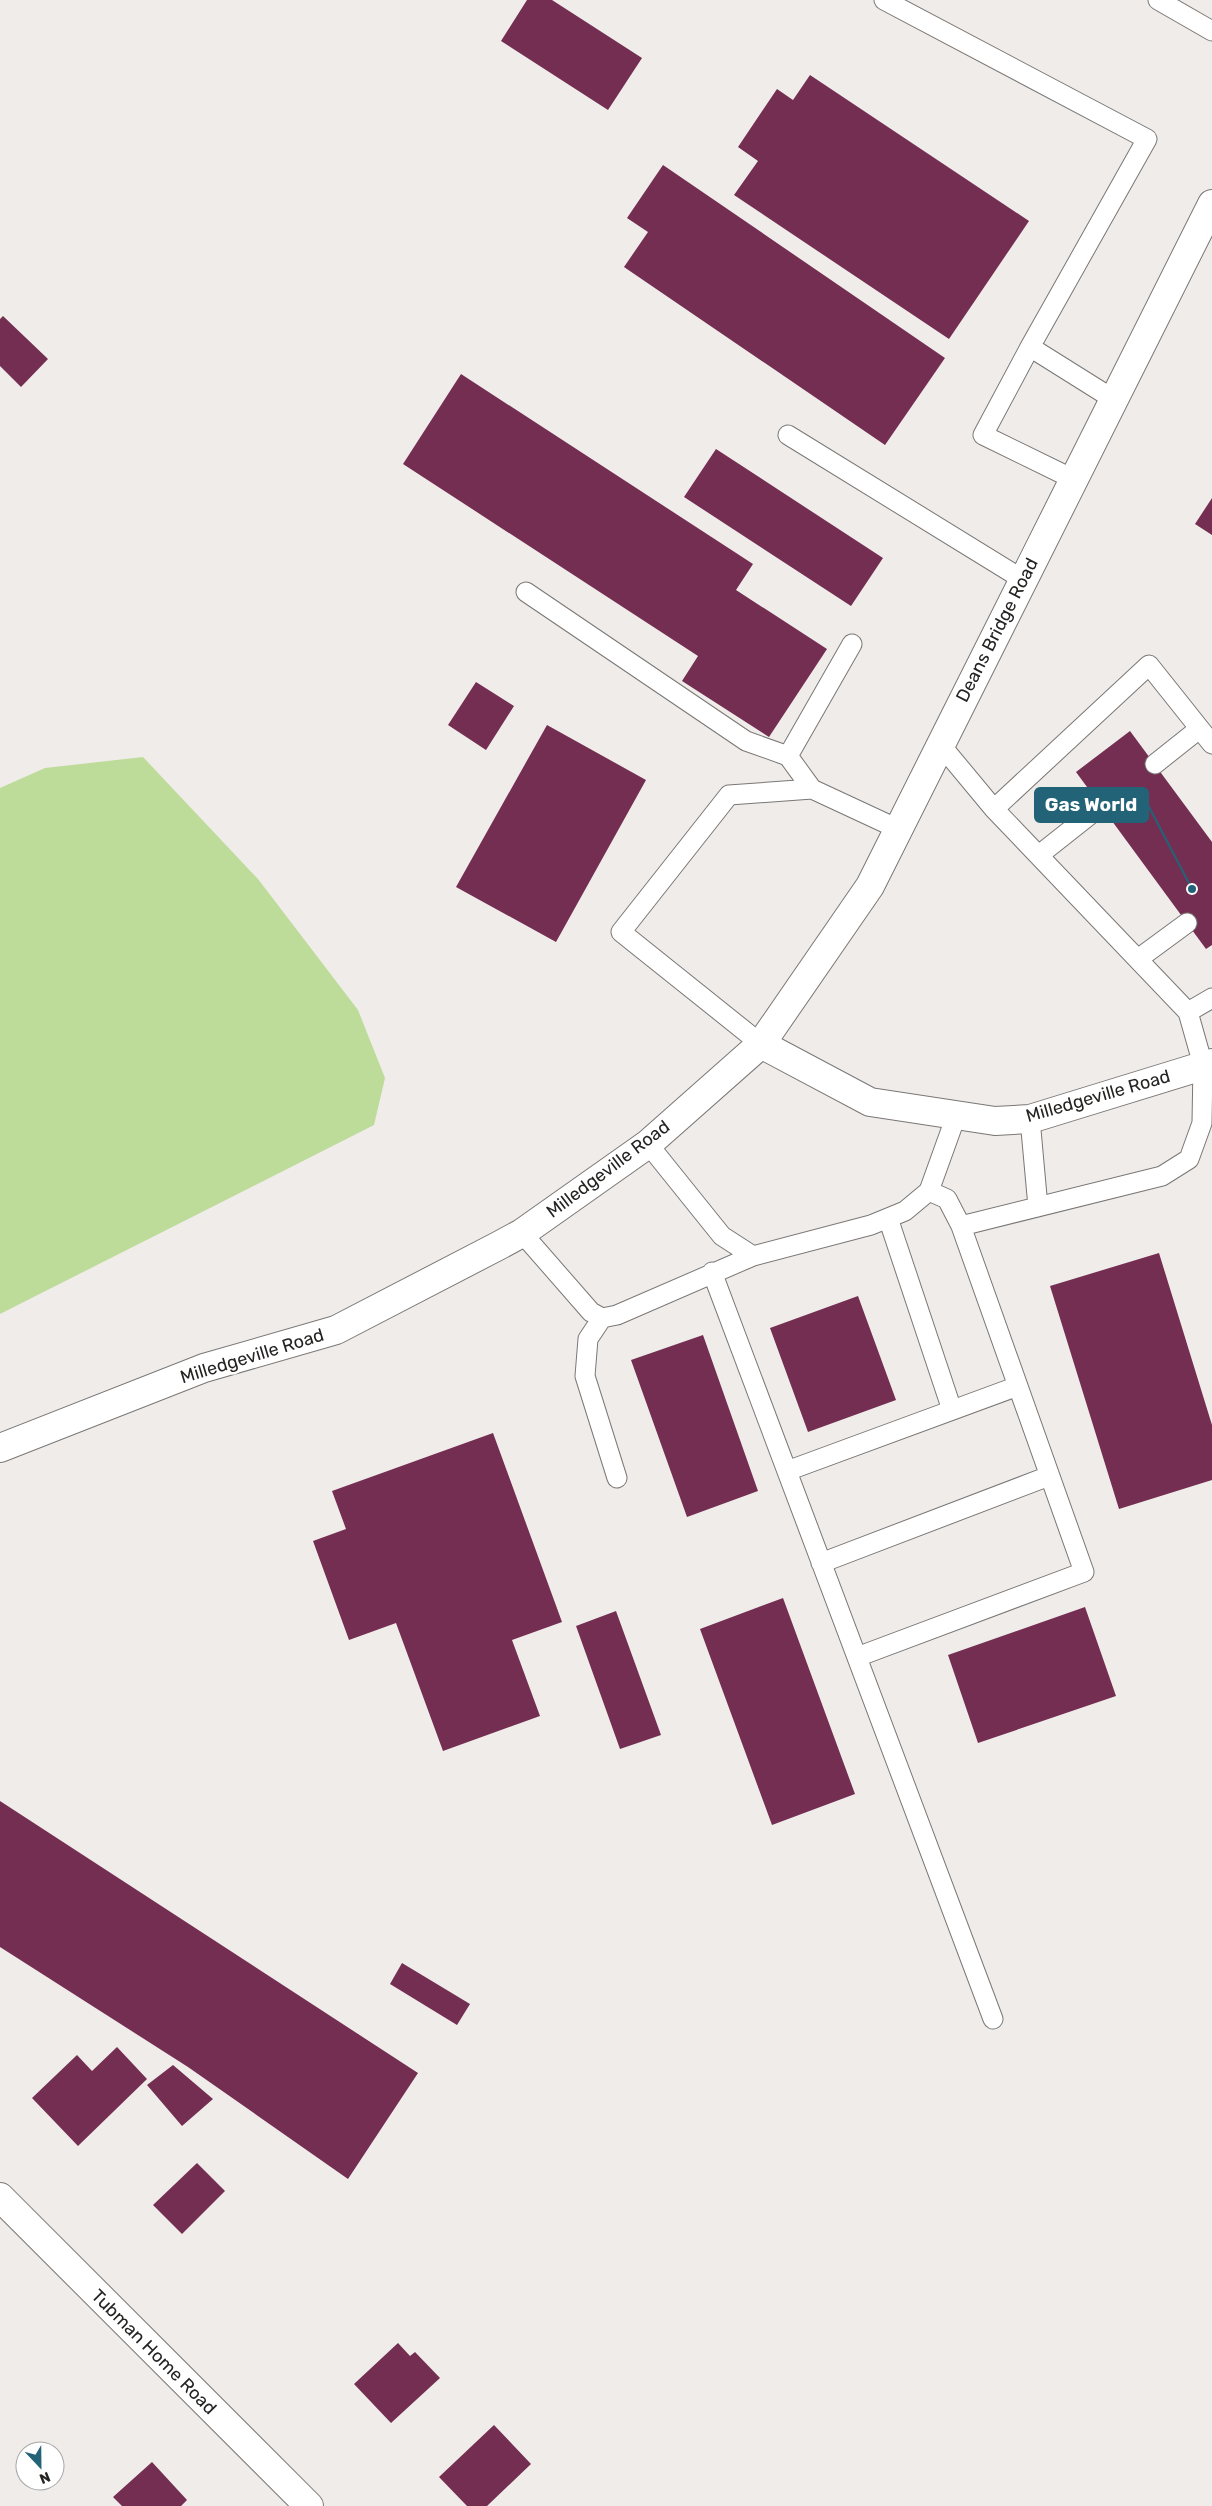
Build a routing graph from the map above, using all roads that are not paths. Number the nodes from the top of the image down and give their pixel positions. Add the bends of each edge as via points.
1 (884, 0) edge
2 (1158, 0) edge
3 (1212, 31) edge
4 (1212, 204) edge
5 (1030, 347) junction
6 (1114, 399) junction
7 (788, 435) dead end
8 (1073, 478) junction
9 (1022, 579) junction
10 (526, 592) dead end
11 (852, 644) dead end
12 (1199, 729) junction
13 (940, 744) junction
14 (1212, 744) edge
15 (788, 756) junction
16 (1154, 764) dead end
17 (812, 788) junction
18 (1101, 806) dead end
19 (994, 809) junction
20 (898, 829) junction
21 (1039, 855) junction
22 (1187, 922) dead end
23 (1138, 958) junction
24 (1212, 998) edge
25 (1188, 1012) junction
26 (761, 1044) junction
27 (1208, 1064) edge
28 (956, 1116) junction
29 (1030, 1119) junction
30 (648, 1144) junction
31 (929, 1191) junction
32 (1038, 1206) junction
33 (888, 1218) junction
34 (961, 1226) junction
35 (522, 1233) junction
36 (753, 1256) junction
37 (712, 1272) junction
38 (602, 1318) junction
39 (1018, 1386) junction
40 (952, 1410) junction
41 (0, 1448) edge
42 (787, 1471) junction
43 (1049, 1476) junction
44 (618, 1478) dead end
45 (822, 1563) junction
46 (857, 1657) junction
47 (993, 2019) dead end
48 (0, 2197) edge
49 (309, 2506) edge

1 - 5 lane via 1147,139
2 - 3 lane
4 - 6 main road, Deans Bridge Road
5 - 6 lane
5 - 8 lane via 983,435
6 - 8 main road, Deans Bridge Road
7 - 9 lane
8 - 9 main road, Deans Bridge Road
9 - 13 main road, Deans Bridge Road
10 - 15 lane via 746,741
11 - 15 lane
12 - 14 lane
12 - 16 lane
12 - 19 lane via 1149,666
13 - 19 lane
13 - 20 main road, Deans Bridge Road
15 - 17 lane
17 - 20 lane
17 - 26 lane via 729,795 621,932
18 - 21 lane
19 - 21 lane
20 - 26 main road, Deans Bridge Road via 870,886
21 - 23 lane
22 - 23 lane
23 - 25 lane
24 - 25 lane
25 - 27 lane
26 - 28 main road, Milledgeville Road via 870,1102
26 - 30 main road, Milledgeville Road
27 - 29 main road, Milledgeville Road
27 - 32 lane via 1202,1123 1189,1159 1162,1176
28 - 29 main road, Milledgeville Road
28 - 31 lane
29 - 32 lane
30 - 35 main road, Milledgeville Road
30 - 36 lane via 722,1236
31 - 33 lane via 905,1211
31 - 34 lane via 947,1199
32 - 34 lane
33 - 36 lane
33 - 40 lane
34 - 39 lane
35 - 38 lane via 591,1312
35 - 41 main road, Milledgeville Road via 336,1330 204,1368
36 - 37 lane
37 - 38 lane via 617,1315
37 - 42 lane
38 - 44 lane via 588,1339 585,1376
39 - 40 lane
39 - 43 lane
40 - 42 lane
42 - 45 lane
43 - 45 lane
43 - 46 lane via 1084,1572
45 - 46 lane
46 - 47 lane
48 - 49 main road, Tubman Home Road

